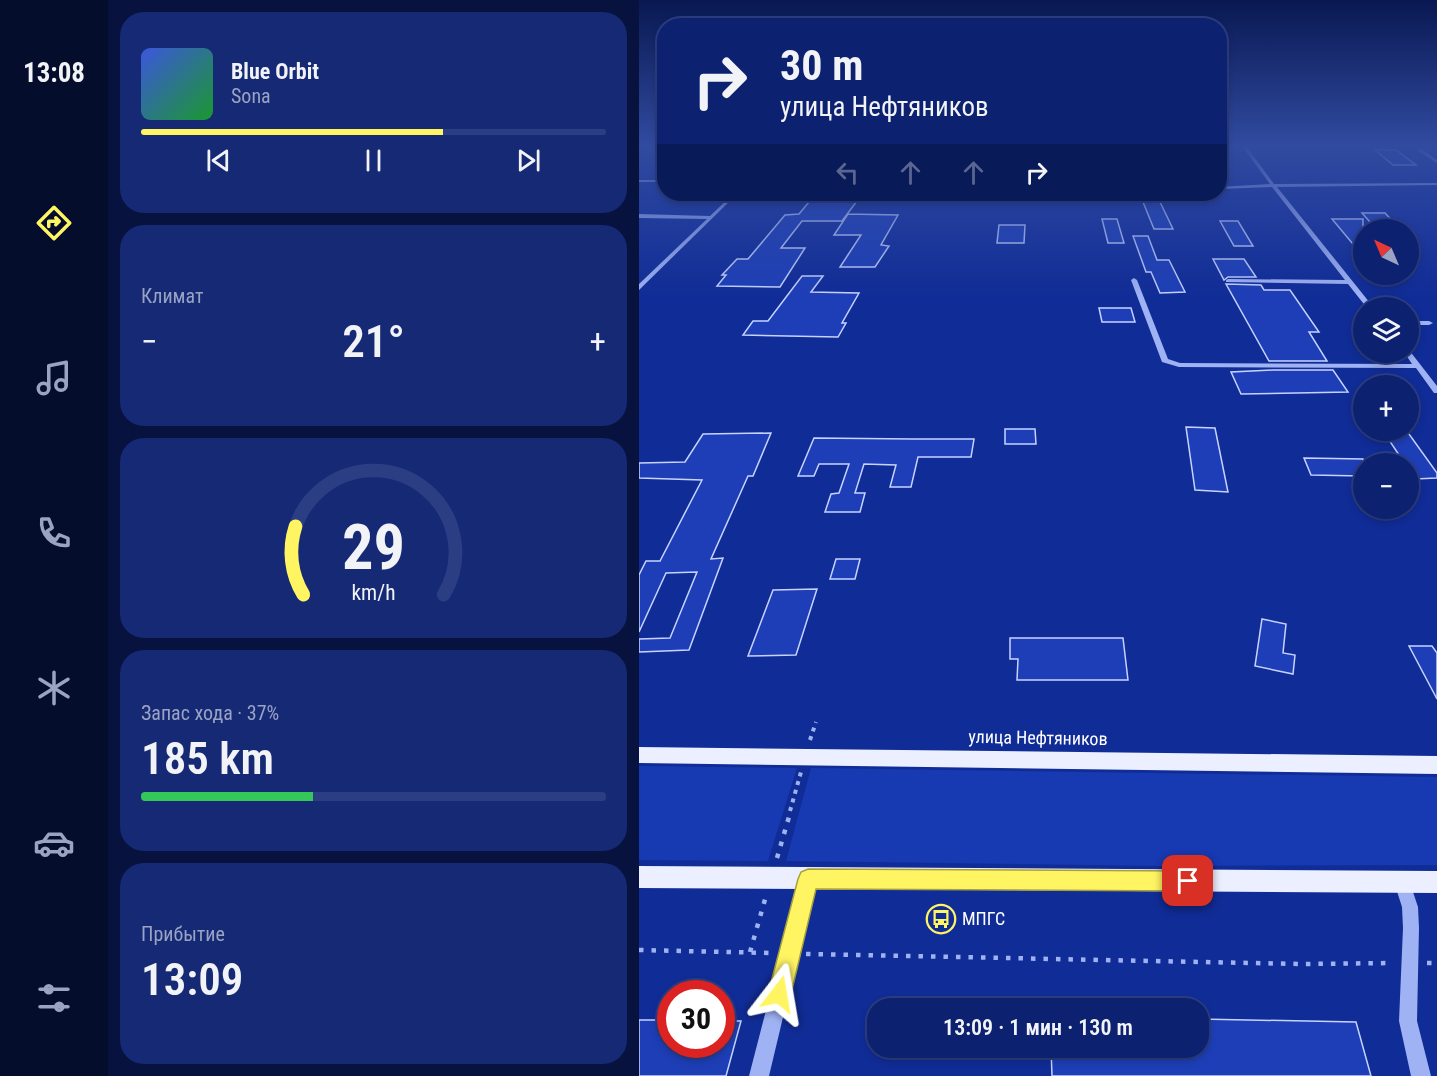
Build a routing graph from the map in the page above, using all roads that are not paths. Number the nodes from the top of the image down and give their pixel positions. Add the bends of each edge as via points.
1 (1281, 196) edge
2 (728, 201) edge
3 (639, 216) edge
4 (708, 217) dead end
5 (1134, 280) dead end
6 (1228, 281) dead end
7 (1350, 282) junction
8 (639, 288) edge
9 (1362, 297) edge
10 (1419, 323) edge
11 (1429, 323) dead end
12 (1416, 363) edge
13 (1418, 366) junction
14 (1437, 391) edge
15 (639, 755) edge
16 (1437, 765) edge
17 (639, 877) edge
18 (808, 879) junction
19 (1402, 882) junction
20 (1437, 882) edge
21 (759, 1076) edge
22 (1421, 1076) edge

1 - 7 street
2 - 8 street
3 - 4 street
5 - 13 street via 1165,360 1179,365
6 - 7 street
7 - 9 street
10 - 11 street
12 - 13 street
13 - 14 street
15 - 16 main road, улица Нефтяников
17 - 18 main road
18 - 19 main road
18 - 21 street
19 - 20 main road
19 - 22 street via 1410,907 1408,1021

